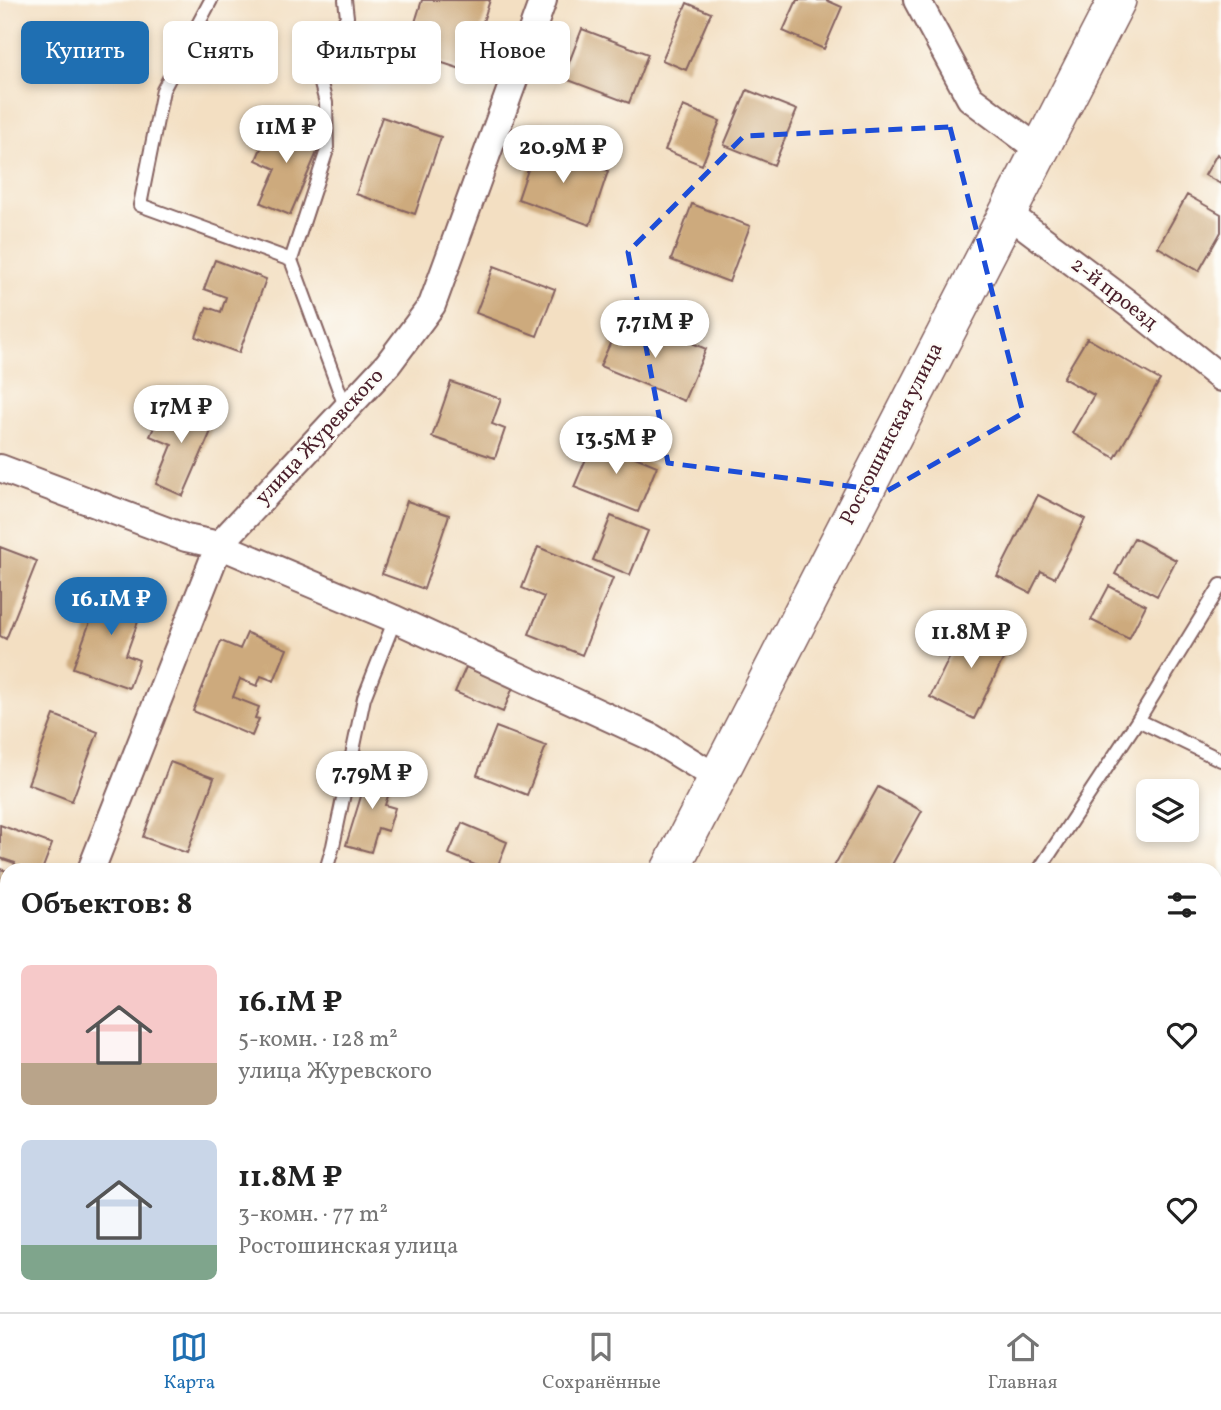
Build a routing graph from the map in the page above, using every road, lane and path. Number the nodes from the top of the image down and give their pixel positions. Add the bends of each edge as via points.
1 (211, 0) edge
2 (345, 0) edge
3 (542, 0) edge
4 (917, 0) edge
5 (1117, 0) edge
6 (1038, 149) junction
7 (1006, 212) junction
8 (291, 260) junction
9 (1221, 378) edge
10 (346, 410) junction
11 (0, 468) edge
12 (219, 545) junction
13 (1221, 586) edge
14 (395, 619) junction
15 (1139, 720) junction
16 (1221, 760) edge
17 (716, 777) junction
18 (94, 863) edge
19 (328, 863) edge
20 (673, 863) edge
21 (1044, 863) edge

1 - 8 lane via 163,90 140,205
2 - 8 lane via 347,17 316,65 326,103 327,150
3 - 10 street, улица Журевского via 432,306
4 - 6 street via 970,98
5 - 6 main road, Ростошинская улица
6 - 7 main road, Ростошинская улица
7 - 9 street, 2-й проезд
7 - 17 main road, Ростошинская улица
8 - 10 lane
10 - 12 street, улица Журевского
11 - 12 street via 186,538
12 - 14 street
12 - 18 street, улица Журевского
13 - 15 lane
14 - 17 street via 651,737
14 - 19 lane via 364,698
15 - 16 lane
15 - 21 lane
17 - 20 main road, Ростошинская улица

